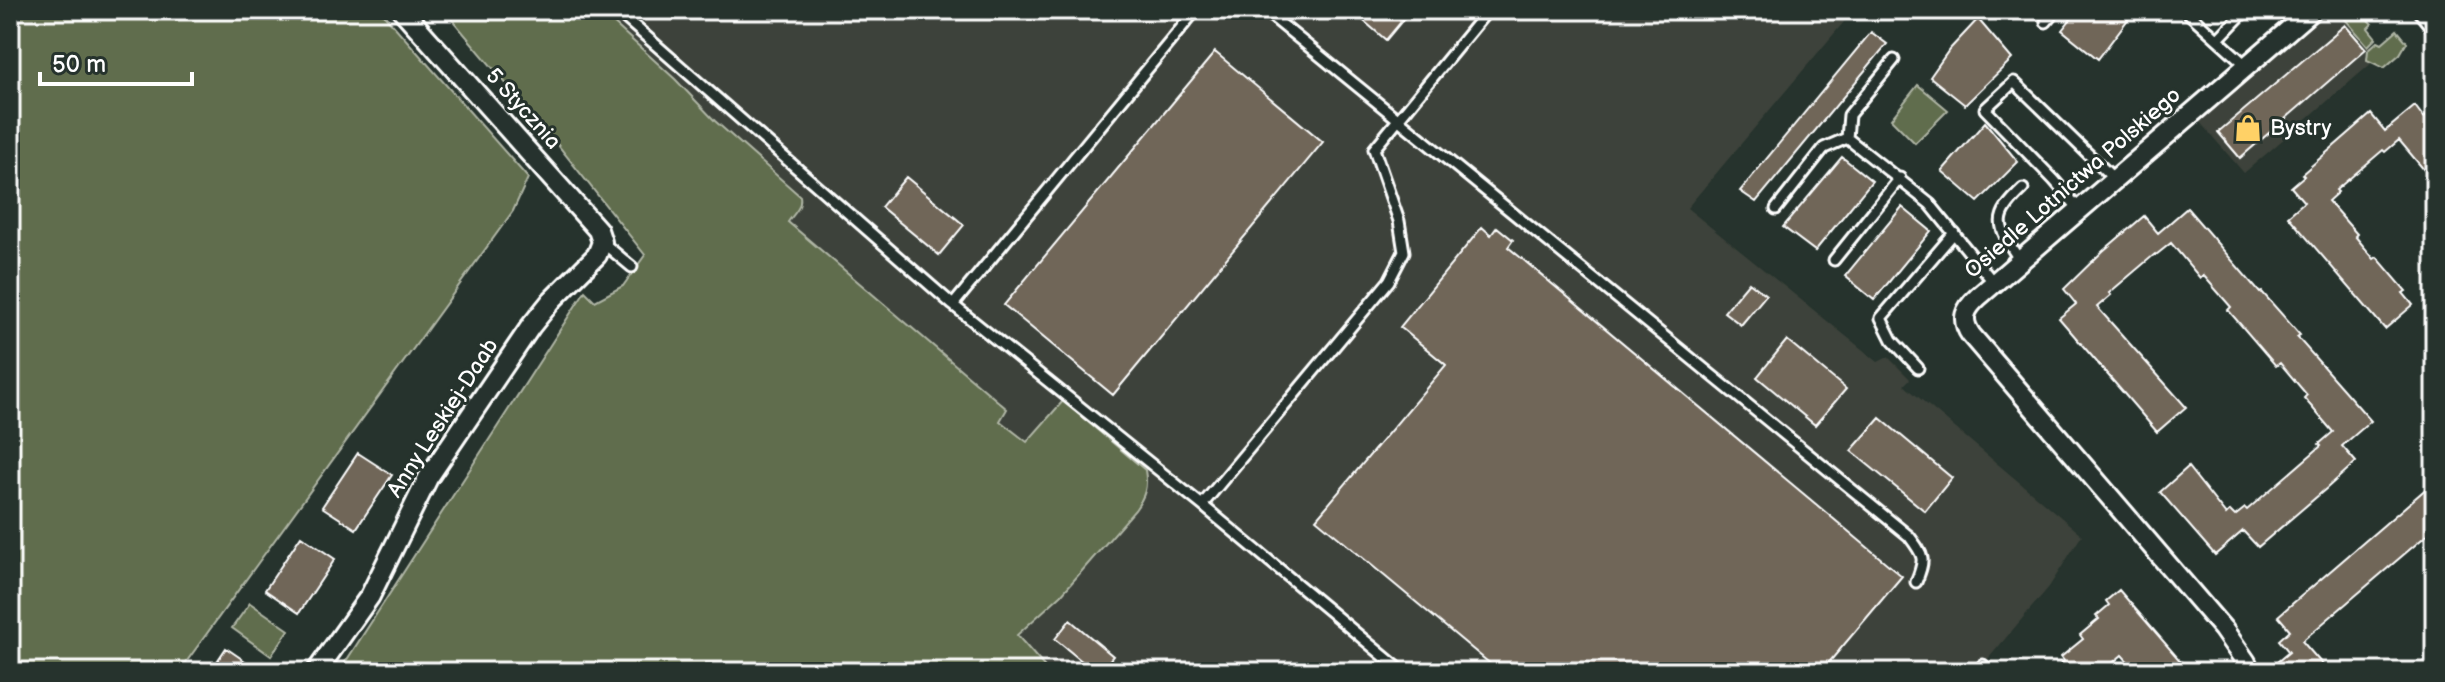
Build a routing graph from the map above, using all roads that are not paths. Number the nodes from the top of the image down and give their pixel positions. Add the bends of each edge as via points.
1 (402, 10) edge
2 (616, 10) edge
3 (1196, 10) edge
4 (1264, 10) edge
5 (1488, 10) edge
6 (2056, 10) edge
7 (2185, 10) edge
8 (2246, 10) edge
9 (2312, 10) edge
10 (2423, 10) edge
11 (2046, 22) dead end
12 (2435, 25) edge
13 (2218, 39) junction
14 (1894, 60) dead end
15 (2247, 66) junction
16 (1398, 121) junction
17 (1847, 138) junction
18 (1900, 178) junction
19 (2114, 179) junction
20 (2023, 189) dead end
21 (1776, 209) dead end
22 (2079, 209) junction
23 (1954, 233) junction
24 (602, 242) junction
25 (1834, 260) dead end
26 (2020, 261) junction
27 (632, 267) dead end
28 (1994, 283) junction
29 (953, 305) junction
30 (1918, 368) dead end
31 (1202, 505) junction
32 (1916, 582) dead end
33 (316, 672) edge
34 (1403, 672) edge
35 (2250, 672) edge

1 - 24 street, 5 Stycznia via 598,230
2 - 29 lane
3 - 29 lane
4 - 16 lane
5 - 16 lane
6 - 11 lane
7 - 13 lane
8 - 13 lane
9 - 15 street, Osiedle Lotnictwa Polskiego
10 - 12 street
13 - 15 lane
14 - 17 lane via 1849,115
15 - 19 street, Osiedle Lotnictwa Polskiego
16 - 31 lane via 1374,149 1404,252 1389,281
16 - 32 lane via 1909,536 1923,554
17 - 18 lane
17 - 21 lane via 1824,148
18 - 23 lane
18 - 25 lane
19 - 22 street, Osiedle Lotnictwa Polskiego
19 - 22 lane via 2014,82 1985,109
20 - 26 lane via 2005,206 2000,223
22 - 26 street, Osiedle Lotnictwa Polskiego
23 - 28 lane
23 - 30 lane via 1881,318 1892,340
24 - 27 lane
24 - 33 street, Anny Leskiej-Daab via 597,255 531,326 428,478 370,596
26 - 28 street, Osiedle Lotnictwa Polskiego
28 - 35 street, Osiedle Lotnictwa Polskiego via 1967,307 1967,329 2147,549 2223,629
29 - 31 lane
31 - 34 lane

